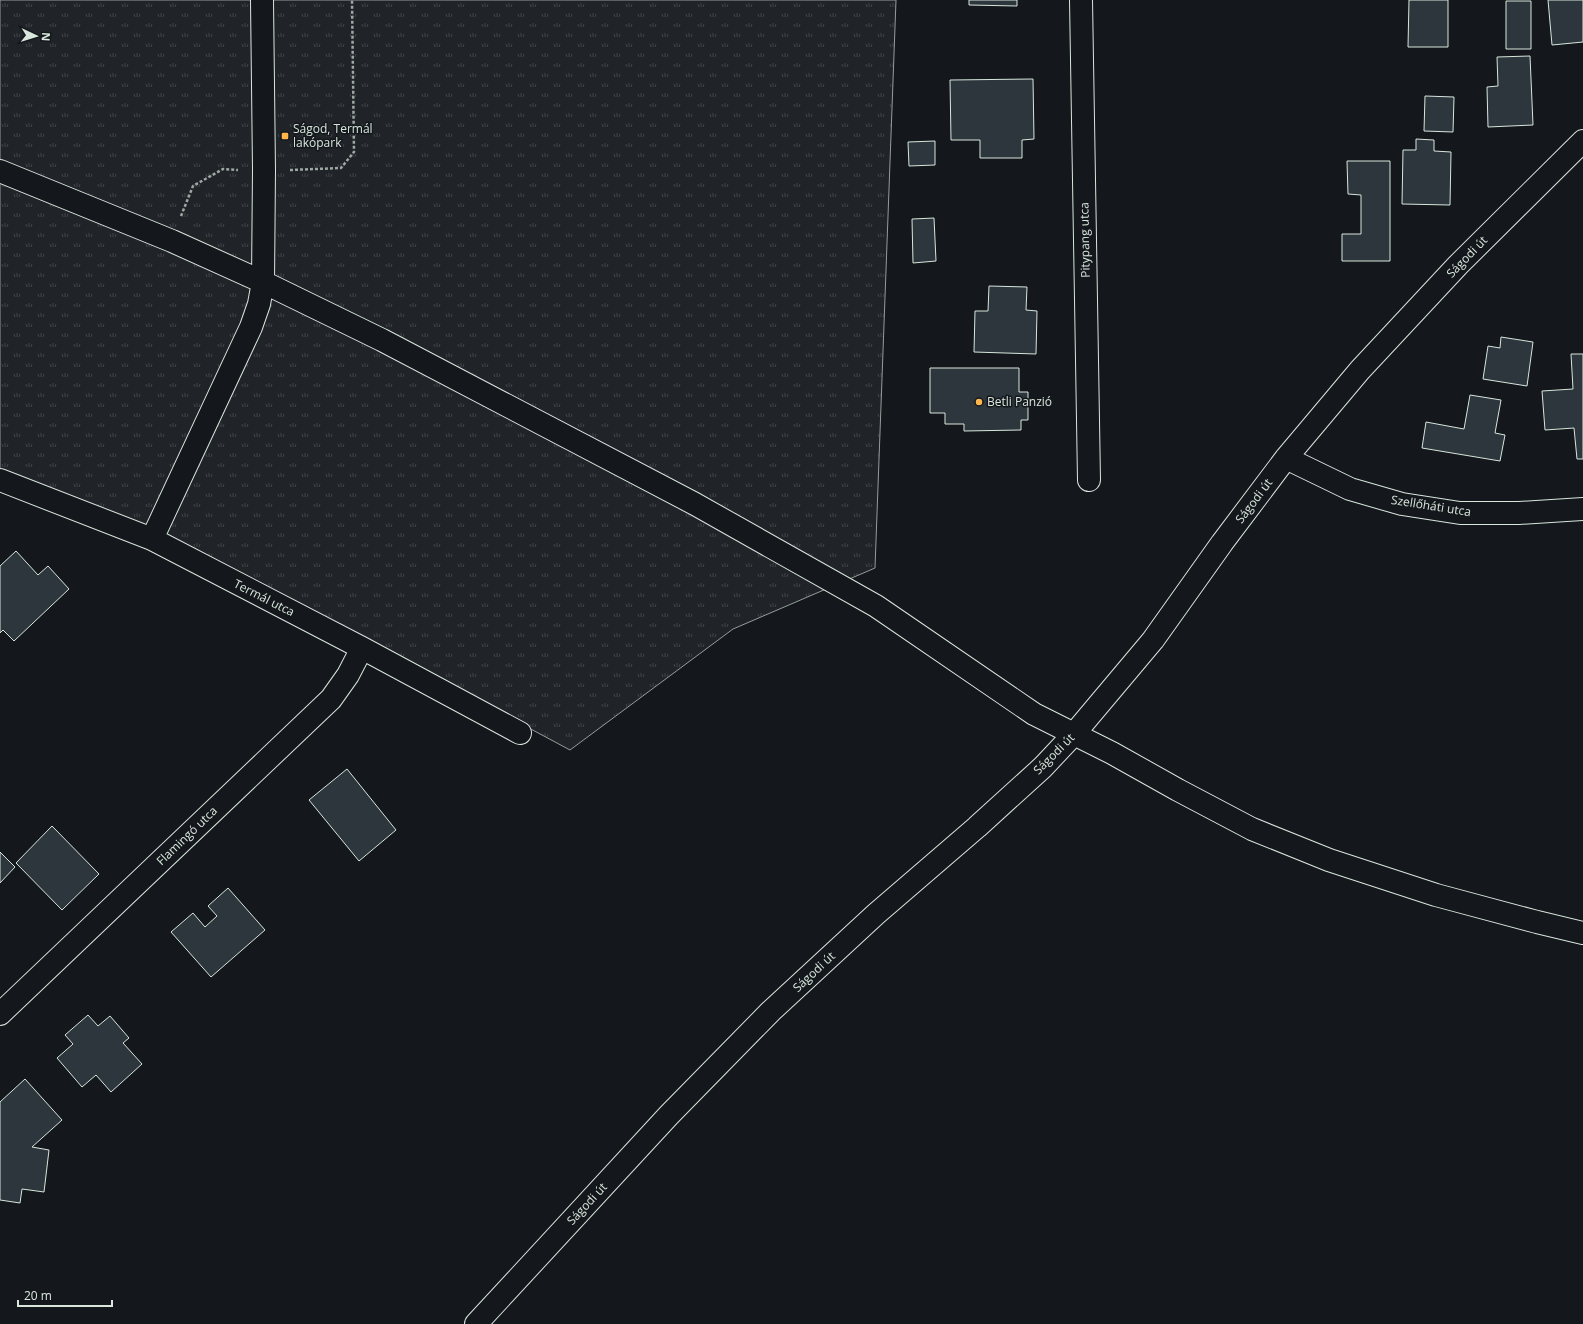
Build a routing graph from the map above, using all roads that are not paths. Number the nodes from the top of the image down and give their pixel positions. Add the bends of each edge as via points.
1 (262, 0) edge
2 (1081, 0) edge
3 (1583, 141) edge
4 (0, 171) edge
5 (263, 282) junction
6 (1286, 458) junction
7 (0, 480) edge
8 (1089, 480) dead end
9 (1583, 509) edge
10 (152, 539) junction
11 (362, 648) junction
12 (520, 733) dead end
13 (1074, 734) junction
14 (1583, 933) edge
15 (0, 1014) edge
16 (476, 1324) edge

1 - 5 street
2 - 8 street, Pitypang utca
3 - 6 street, Ságodi út via 1458,265 1360,370
4 - 5 street via 172,241
5 - 10 street via 251,327
5 - 13 street via 382,340 695,504 876,606 1034,714
6 - 9 street, Szellőháti utca via 1350,489 1402,504 1460,513
6 - 13 street, Ságodi út via 1153,640
7 - 10 street, Termál utca
10 - 11 street, Termál utca
11 - 12 street, Termál utca
11 - 15 street, Flamingó utca via 348,675 331,699
13 - 14 street via 1252,829 1329,860 1436,895
13 - 16 street, Ságodi út via 1032,777 876,914 771,1011 669,1115

